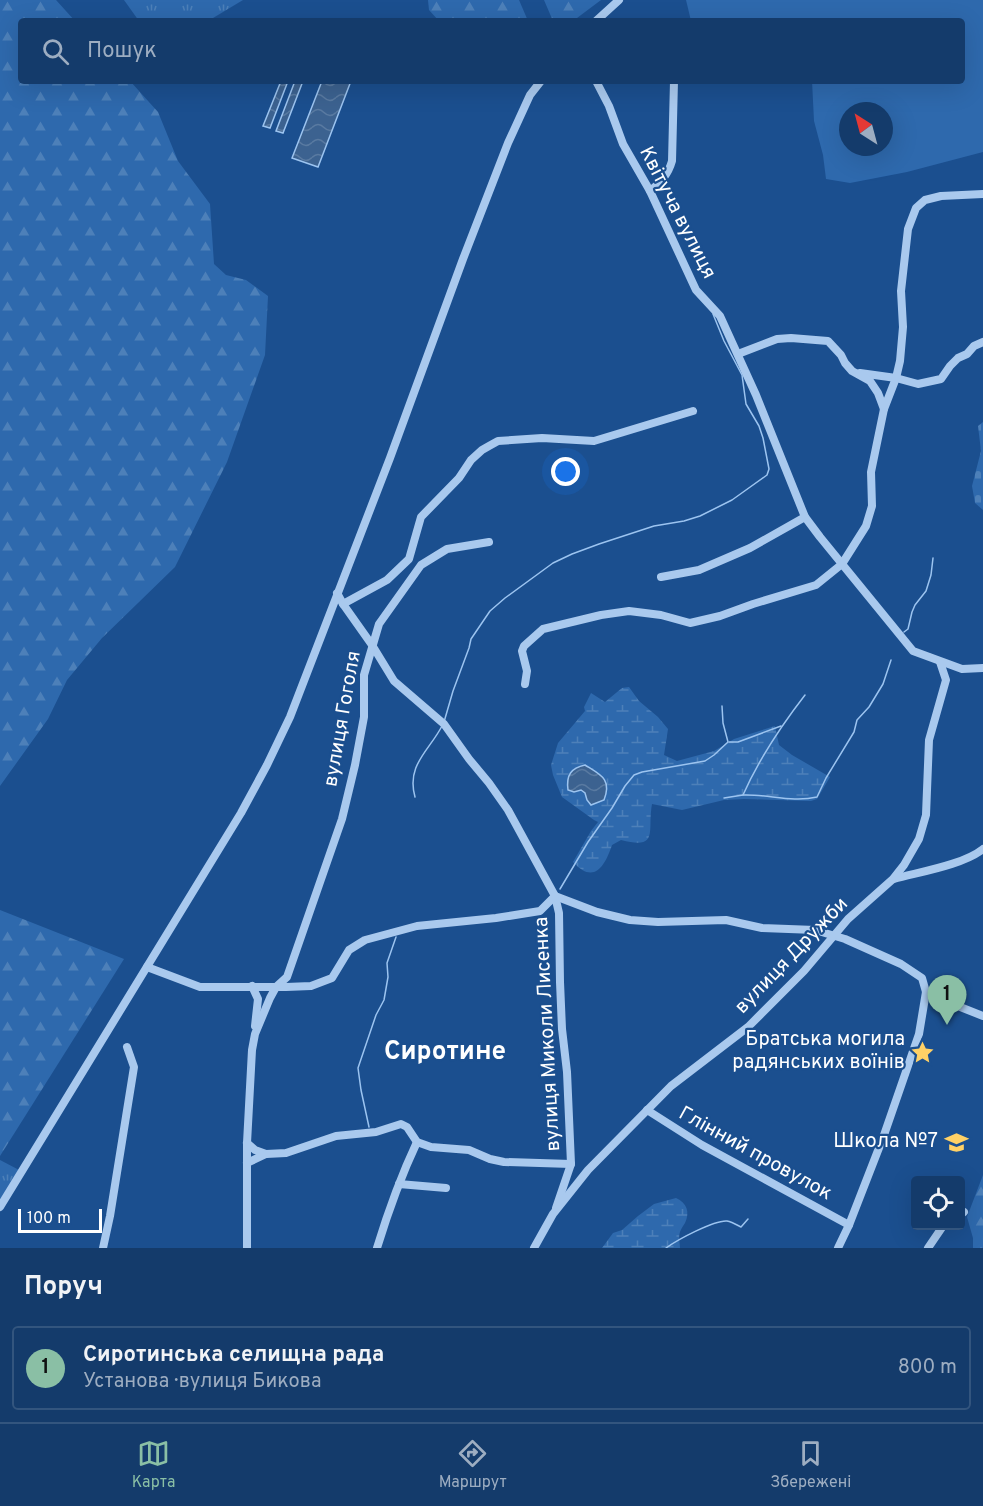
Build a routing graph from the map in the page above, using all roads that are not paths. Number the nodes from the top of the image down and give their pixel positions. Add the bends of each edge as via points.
1 (620, 0) edge
2 (599, 18) edge
3 (539, 84) edge
4 (598, 84) edge
5 (675, 84) edge
6 (650, 192) junction
7 (983, 194) edge
8 (983, 342) edge
9 (738, 354) junction
10 (856, 373) junction
11 (896, 378) junction
12 (884, 409) junction
13 (693, 411) dead end
14 (805, 517) junction
15 (489, 542) dead end
16 (842, 564) junction
17 (661, 577) dead end
18 (338, 593) junction
19 (343, 604) junction
20 (372, 645) junction
21 (940, 662) junction
22 (982, 668) edge
23 (525, 684) dead end
24 (983, 849) edge
25 (893, 879) junction
26 (555, 896) junction
27 (834, 936) junction
28 (147, 967) junction
29 (252, 986) junction
30 (276, 987) junction
31 (927, 993) junction
32 (983, 1016) edge
33 (255, 1034) junction
34 (127, 1047) dead end
35 (647, 1110) junction
36 (417, 1142) junction
37 (247, 1143) junction
38 (266, 1154) junction
39 (247, 1163) junction
40 (571, 1164) junction
41 (399, 1184) junction
42 (446, 1188) dead end
43 (0, 1207) edge
44 (553, 1214) junction
45 (849, 1224) junction
46 (940, 1230) edge
47 (103, 1248) edge
48 (247, 1248) edge
49 (377, 1248) edge
50 (534, 1248) edge
51 (838, 1248) edge
52 (928, 1248) edge

1 - 2 street
3 - 18 street via 508,143
4 - 6 street, Квітуча вулиця via 623,144
5 - 6 street via 672,161 668,173
6 - 9 street, Квітуча вулиця via 696,291 720,316
7 - 11 street via 940,195 916,208 908,229
8 - 11 street via 958,358 940,379 918,384
9 - 10 street via 777,339 828,341
9 - 14 street, Квітуча вулиця
10 - 11 street
10 - 12 street via 870,381
11 - 12 street
12 - 16 street via 871,472 872,506 866,526
13 - 19 street via 594,441 498,441 471,460 421,517 409,559 387,580
14 - 16 street, Квітуча вулиця
14 - 17 street via 750,548 699,570
15 - 20 street, вулиця Гоголя via 447,549 421,565 379,624
16 - 21 street, Квітуча вулиця via 913,651
16 - 23 street via 816,585 690,623 629,611 543,629 522,651 527,671
18 - 19 street
18 - 28 street via 267,765
19 - 20 street
20 - 26 street via 394,681 444,724 489,783
20 - 30 street, вулиця Гоголя via 364,675 364,717 342,819 287,977
21 - 22 street, Квітуча вулиця via 962,669
21 - 25 street, вулиця Дружби via 946,680 929,740 926,815 919,839
24 - 25 street via 963,860
25 - 27 street, вулиця Дружби
26 - 27 street via 630,920 726,920 762,928 815,930
26 - 30 street, вулиця Миколи Лисенка via 540,911 417,926 365,940 349,950 332,978 311,986
26 - 40 street, вулиця Миколи Лисенка
27 - 31 street via 902,964 922,978
27 - 35 street, вулиця Дружби via 748,1027
28 - 29 street via 200,987
28 - 43 street
29 - 30 street
29 - 33 street via 258,999
30 - 33 street, вулиця Гоголя
31 - 32 street
31 - 45 street via 920,1034
33 - 37 street, вулиця Гоголя
34 - 47 street via 134,1067
35 - 44 street, вулиця Дружби via 588,1170
35 - 45 street, Глінний провулок via 702,1146
36 - 38 street via 401,1124 376,1132 336,1136 286,1153
36 - 40 street via 469,1150 504,1162
36 - 41 street
37 - 38 street
37 - 39 street, вулиця Гоголя
38 - 39 street
39 - 48 street, вулиця Гоголя
40 - 44 street, вулиця Миколи Лисенка
41 - 42 street
41 - 49 street
44 - 50 street, вулиця Дружби
45 - 51 street
46 - 52 street

